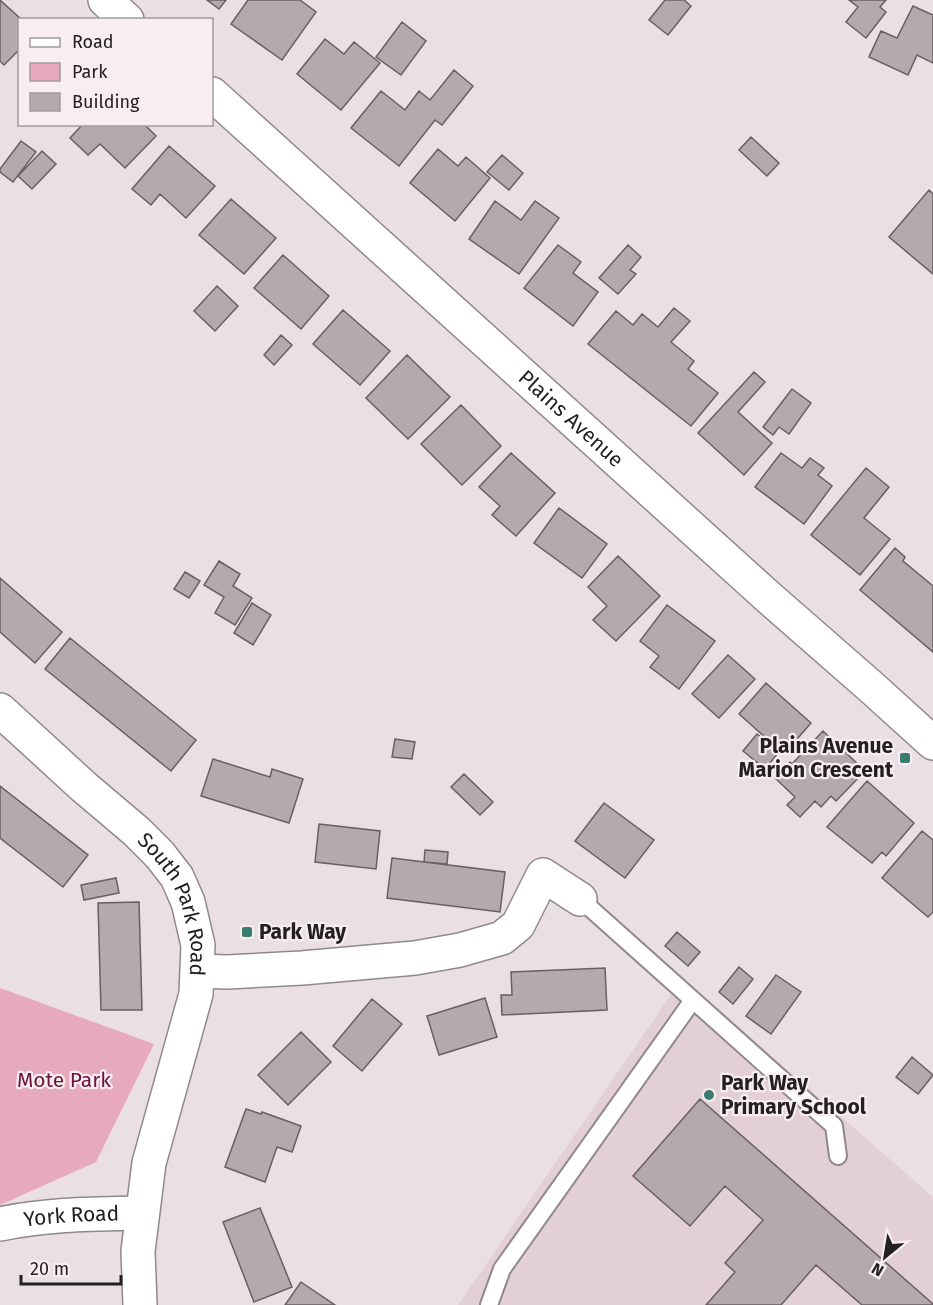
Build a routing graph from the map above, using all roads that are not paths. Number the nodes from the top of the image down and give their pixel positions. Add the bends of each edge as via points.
1 (105, 0) edge
2 (125, 18) edge
3 (213, 95) edge
4 (0, 710) edge
5 (933, 743) edge
6 (580, 899) joint
7 (198, 971) junction
8 (693, 1000) junction
9 (838, 1156) dead end
10 (142, 1213) junction
11 (0, 1224) edge
12 (140, 1305) edge
13 (489, 1305) edge

1 - 2 street
3 - 5 street, Plains Avenue
4 - 7 street, South Park Road via 136,831 177,877 188,902 198,945
6 - 7 street via 543,875 518,925 502,938 460,950 302,968
6 - 8 lane
7 - 10 street, South Park Road via 190,1018 148,1163
8 - 9 lane via 834,1126
8 - 13 lane via 502,1269
10 - 11 street, York Road via 28,1218
10 - 12 street, South Park Road via 138,1251

